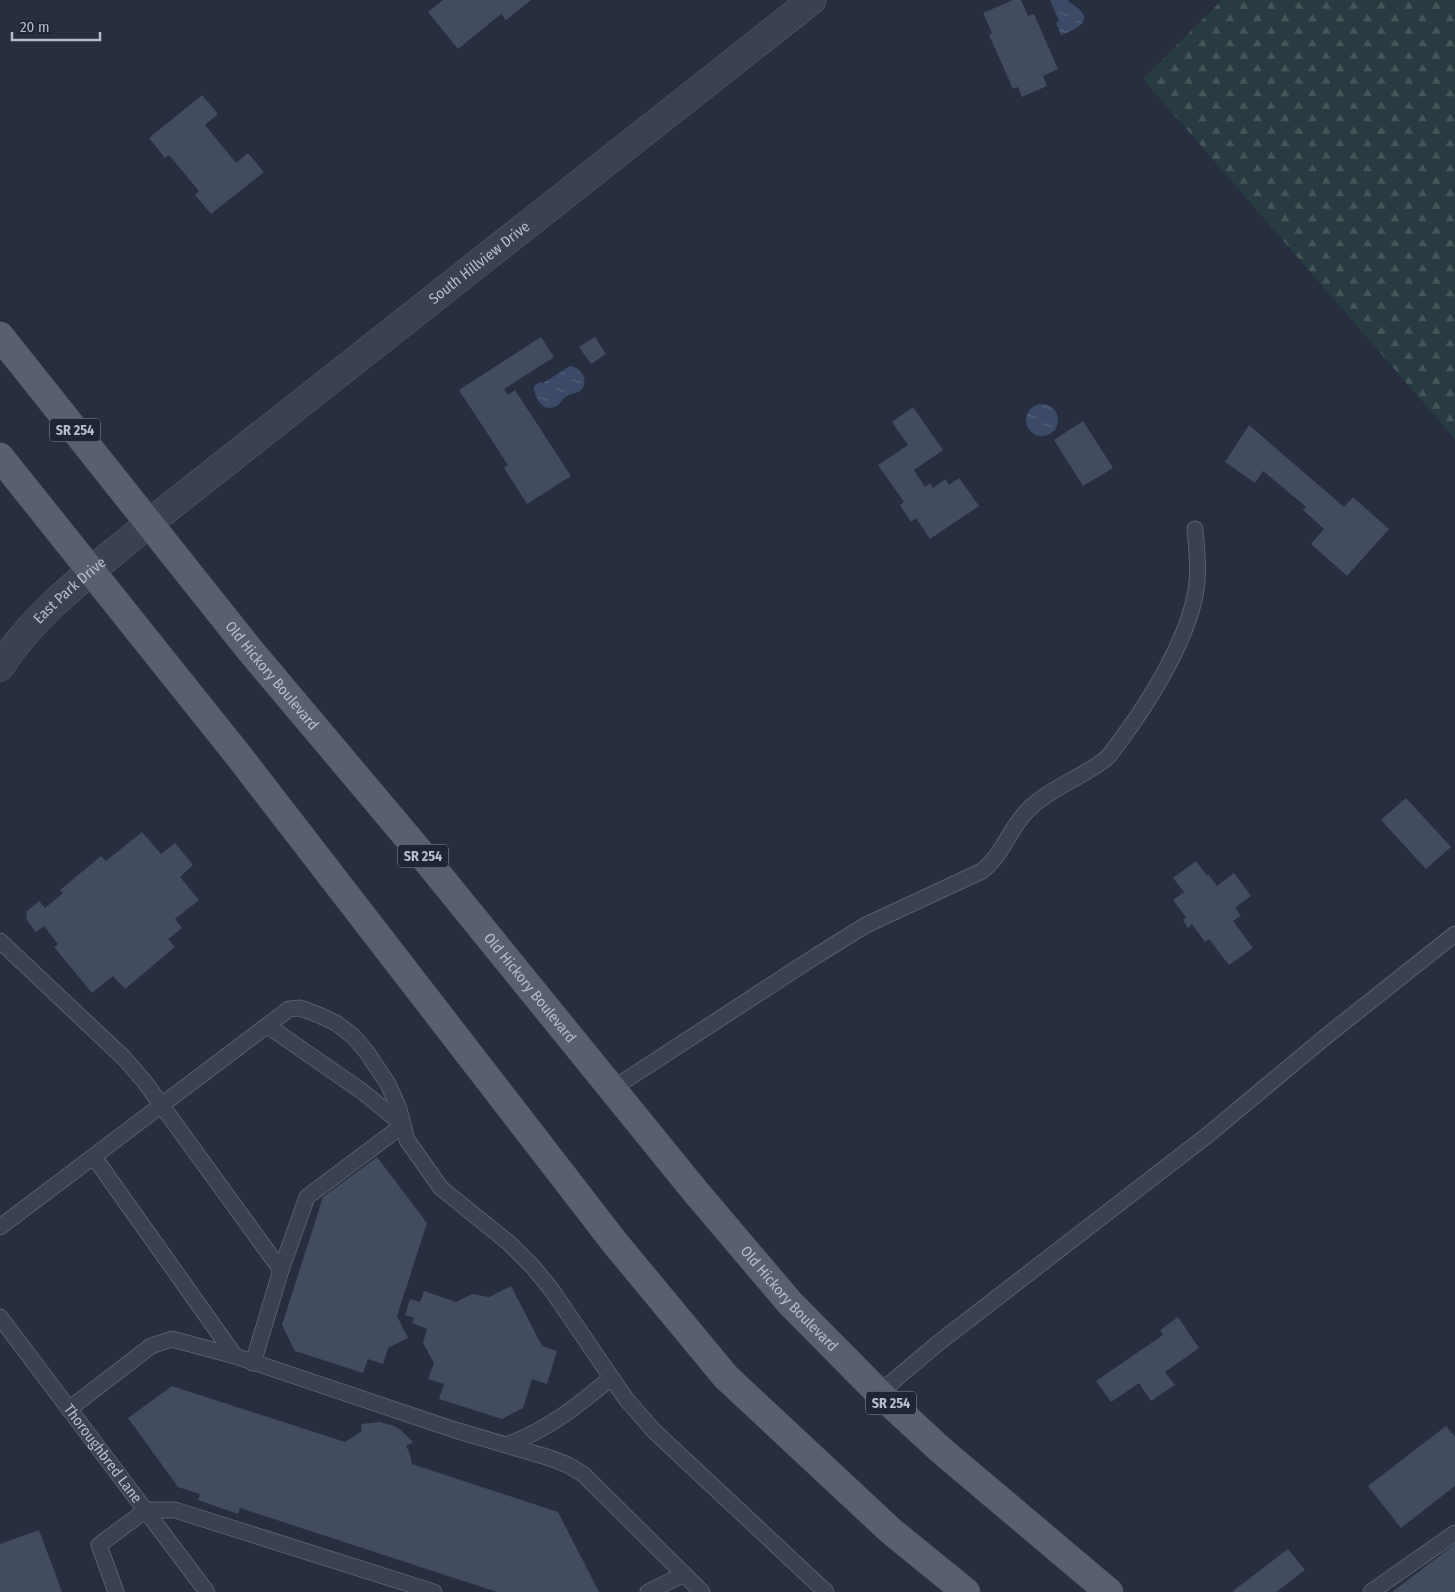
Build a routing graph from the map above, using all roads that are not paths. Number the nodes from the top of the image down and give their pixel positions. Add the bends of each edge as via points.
1 (812, 0) edge
2 (0, 336) edge
3 (0, 457) edge
4 (148, 524) junction
5 (1195, 529) dead end
6 (92, 570) junction
7 (0, 667) edge
8 (1455, 934) edge
9 (0, 941) edge
10 (268, 1026) junction
11 (612, 1089) junction
12 (161, 1106) junction
13 (403, 1125) junction
14 (94, 1156) junction
15 (0, 1227) edge
16 (281, 1270) junction
17 (0, 1317) edge
18 (235, 1356) junction
19 (253, 1363) junction
20 (611, 1378) junction
21 (879, 1393) junction
22 (69, 1409) junction
23 (506, 1445) junction
24 (146, 1510) junction
25 (1455, 1533) edge
26 (684, 1574) junction
27 (116, 1592) edge
28 (206, 1592) edge
29 (434, 1592) edge
30 (648, 1592) edge
31 (702, 1592) edge
32 (826, 1592) edge
33 (966, 1592) edge
34 (1109, 1592) edge
35 (1371, 1592) edge

1 - 4 street, South Hillview Drive
2 - 4 main road, Old Hickory Boulevard / SR 254
3 - 6 main road
4 - 6 street, East Park Drive
4 - 11 main road, Old Hickory Boulevard / SR 254
5 - 11 lane via 1198,579 1185,630 1146,703 1105,760 1030,808 1019,820 998,857 982,871 866,925
6 - 7 street, East Park Drive via 29,628
6 - 33 main road via 615,1243 726,1377 891,1531
8 - 21 lane via 1209,1134
9 - 12 lane via 124,1058
10 - 12 lane
10 - 13 lane via 363,1092
10 - 13 lane via 289,1009 300,1008 336,1024 353,1036 388,1084
11 - 21 main road, Old Hickory Boulevard / SR 254 via 790,1303
12 - 14 lane
12 - 16 lane
13 - 16 lane via 307,1198
13 - 20 lane via 406,1140 441,1188 509,1243 533,1267
14 - 15 lane
14 - 18 lane
16 - 19 lane
17 - 22 lane, Thoroughbred Lane
18 - 19 lane
18 - 22 lane via 172,1339 160,1342
19 - 23 lane
20 - 23 lane via 568,1414 544,1429
20 - 32 lane via 654,1431
21 - 34 main road, Old Hickory Boulevard / SR 254 via 942,1451
22 - 24 lane, Thoroughbred Lane
23 - 26 lane via 550,1458 582,1474
24 - 27 lane via 99,1545
24 - 28 lane, Thoroughbred Lane
24 - 29 lane via 175,1510
25 - 35 lane
26 - 30 lane
26 - 31 lane

